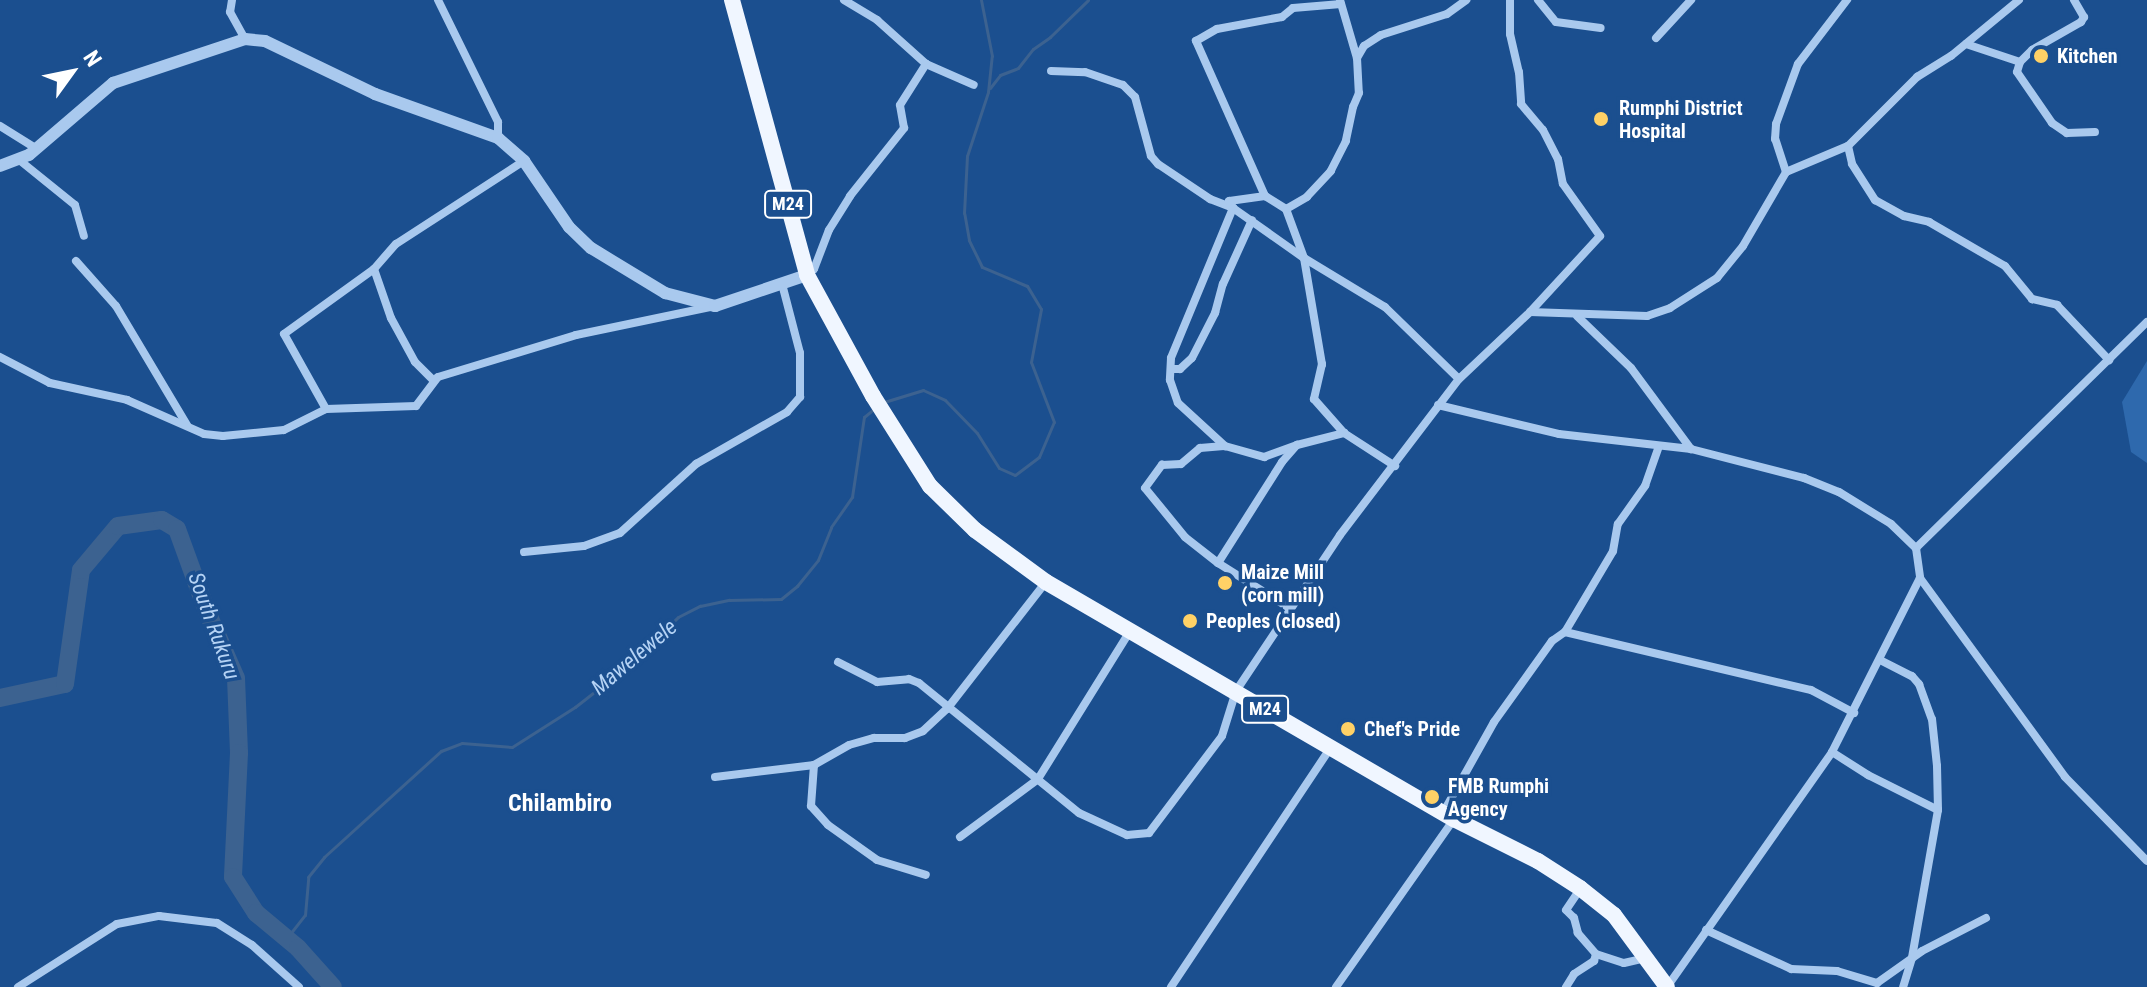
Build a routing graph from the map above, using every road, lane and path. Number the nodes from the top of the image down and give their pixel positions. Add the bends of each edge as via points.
1 (438, 0) edge
2 (732, 0) edge
3 (844, 0) edge
4 (1466, 0) edge
5 (1510, 0) edge
6 (1538, 0) edge
7 (1691, 0) edge
8 (1847, 0) edge
9 (2019, 0) edge
10 (2074, 0) edge
11 (231, 1) edge
12 (1340, 2) edge
13 (1601, 28) dead end
14 (1656, 38) dead end
15 (245, 39) junction
16 (1966, 44) junction
17 (1357, 58) junction
18 (2020, 62) junction
19 (926, 64) junction
20 (1051, 71) dead end
21 (974, 85) dead end
22 (0, 126) edge
23 (2095, 132) dead end
24 (498, 138) junction
25 (1848, 146) junction
26 (37, 149) junction
27 (18, 159) junction
28 (524, 161) junction
29 (0, 166) edge
30 (1786, 172) junction
31 (1265, 196) junction
32 (1233, 208) junction
33 (1286, 209) junction
34 (1252, 220) junction
35 (84, 236) dead end
36 (1304, 258) junction
37 (76, 261) dead end
38 (374, 269) junction
39 (807, 275) junction
40 (782, 284) junction
41 (715, 306) junction
42 (1530, 312) junction
43 (1576, 316) junction
44 (2147, 322) edge
45 (0, 357) edge
46 (2109, 360) junction
47 (1171, 369) junction
48 (1459, 379) junction
49 (433, 380) junction
50 (1438, 405) junction
51 (326, 409) junction
52 (187, 426) junction
53 (1344, 433) junction
54 (1297, 445) junction
55 (1225, 446) junction
56 (1659, 446) junction
57 (1691, 449) junction
58 (1395, 466) junction
59 (1916, 548) junction
60 (524, 552) dead end
61 (1218, 563) junction
62 (1920, 578) junction
63 (1046, 582) junction
64 (1291, 609) junction
65 (1565, 632) junction
66 (1129, 633) junction
67 (1880, 660) junction
68 (838, 662) dead end
69 (1236, 691) junction
70 (947, 709) junction
71 (1854, 713) junction
72 (1330, 749) junction
73 (1832, 752) junction
74 (814, 765) junction
75 (715, 777) dead end
76 (1038, 779) junction
77 (1938, 810) junction
78 (1448, 816) junction
79 (960, 837) dead end
80 (2147, 861) edge
81 (926, 875) dead end
82 (1580, 888) junction
83 (1986, 918) dead end
84 (1706, 930) junction
85 (1596, 954) junction
86 (1648, 957) junction
87 (1912, 958) junction
88 (1878, 985) edge
89 (18, 987) edge
90 (299, 987) edge
91 (1171, 987) edge
92 (1336, 987) edge
93 (1566, 987) edge
94 (1667, 987) edge
95 (1903, 987) edge

1 - 24 street via 498,122
2 - 39 main road, M24
3 - 19 street via 887,27
4 - 17 street via 1447,14 1381,35
5 - 42 street via 1521,104 1543,130 1563,184 1600,236
6 - 13 street via 1556,22
7 - 14 street
8 - 30 street via 1798,64 1776,124 1775,139
9 - 16 street
10 - 18 street via 2084,17 2081,22
11 - 15 street via 230,12
12 - 17 street
12 - 31 street via 1293,8 1282,17 1217,29 1196,41
15 - 24 street via 265,41 375,94
15 - 26 street via 113,83
16 - 18 street
16 - 25 street via 1907,86
17 - 33 street via 1359,93 1346,141 1331,171 1307,197
18 - 23 street via 2017,72 2052,123 2067,133
19 - 21 street
19 - 39 street via 900,105 904,128 850,196
20 - 32 street via 1085,72 1123,85 1135,97 1151,156 1158,164
22 - 26 street
24 - 28 street
25 - 30 street
25 - 46 street via 1863,186 1875,200 1929,222 2005,266 2032,299 2057,305
26 - 27 street
27 - 29 street
27 - 35 street via 75,205
28 - 38 street via 396,244
28 - 41 street via 569,227 591,248 665,293
30 - 43 street via 1743,246 1717,278 1647,316
31 - 32 street via 1229,201
31 - 33 street
32 - 34 street
32 - 47 street via 1207,264
33 - 36 street
34 - 36 street
34 - 47 street via 1192,358 1180,369
36 - 48 street via 1385,307
36 - 53 street via 1322,364 1314,399
37 - 52 street via 116,306
38 - 49 street via 391,318 415,362
38 - 51 street via 284,334
39 - 40 street
39 - 63 main road, M24 via 930,486 975,530
40 - 41 street
40 - 60 street via 800,353 800,397 787,412 696,464 620,533 584,546
41 - 49 street via 576,335
42 - 43 street
42 - 48 street
43 - 57 street via 1631,368
44 - 46 street
45 - 52 street via 50,383 127,400
46 - 59 street
47 - 55 street via 1178,403
48 - 50 street
49 - 51 street via 416,406
50 - 56 street via 1559,434
50 - 58 street
51 - 52 street via 284,430 223,436
53 - 54 street
53 - 58 street
54 - 55 street via 1264,457
54 - 61 street
55 - 61 street via 1200,448 1181,464 1162,465 1145,488 1185,537
56 - 57 street
56 - 65 street via 1645,486 1618,524 1613,551
57 - 59 street via 1839,492 1891,524
58 - 64 street
59 - 62 street
61 - 64 street
62 - 67 street
62 - 80 street via 2065,777
63 - 66 main road, M24
63 - 70 street
64 - 69 street
65 - 71 street via 1811,690
65 - 78 street via 1552,641 1494,722
66 - 69 main road, M24
66 - 76 street
67 - 71 street
67 - 77 street via 1912,676 1923,695 1932,719
68 - 70 street via 877,682 909,679
69 - 72 main road, M24
69 - 76 street via 1222,736 1149,833 1127,835 1079,813
70 - 74 street via 923,731 849,745
70 - 76 street
71 - 73 street
72 - 78 main road, M24
72 - 91 street
73 - 77 street
73 - 84 street
74 - 75 street
74 - 81 street via 811,806 828,825 877,860
76 - 79 street
77 - 87 street
78 - 82 main road, M24
78 - 92 street
82 - 85 street via 1566,910
82 - 86 main road, M24 via 1614,915
83 - 87 street
84 - 88 street via 1791,969 1837,971
84 - 94 street
85 - 86 street via 1624,963
85 - 93 street
86 - 94 main road, M24
87 - 88 street
87 - 95 street
89 - 90 street via 117,924 159,916 217,923 252,945

